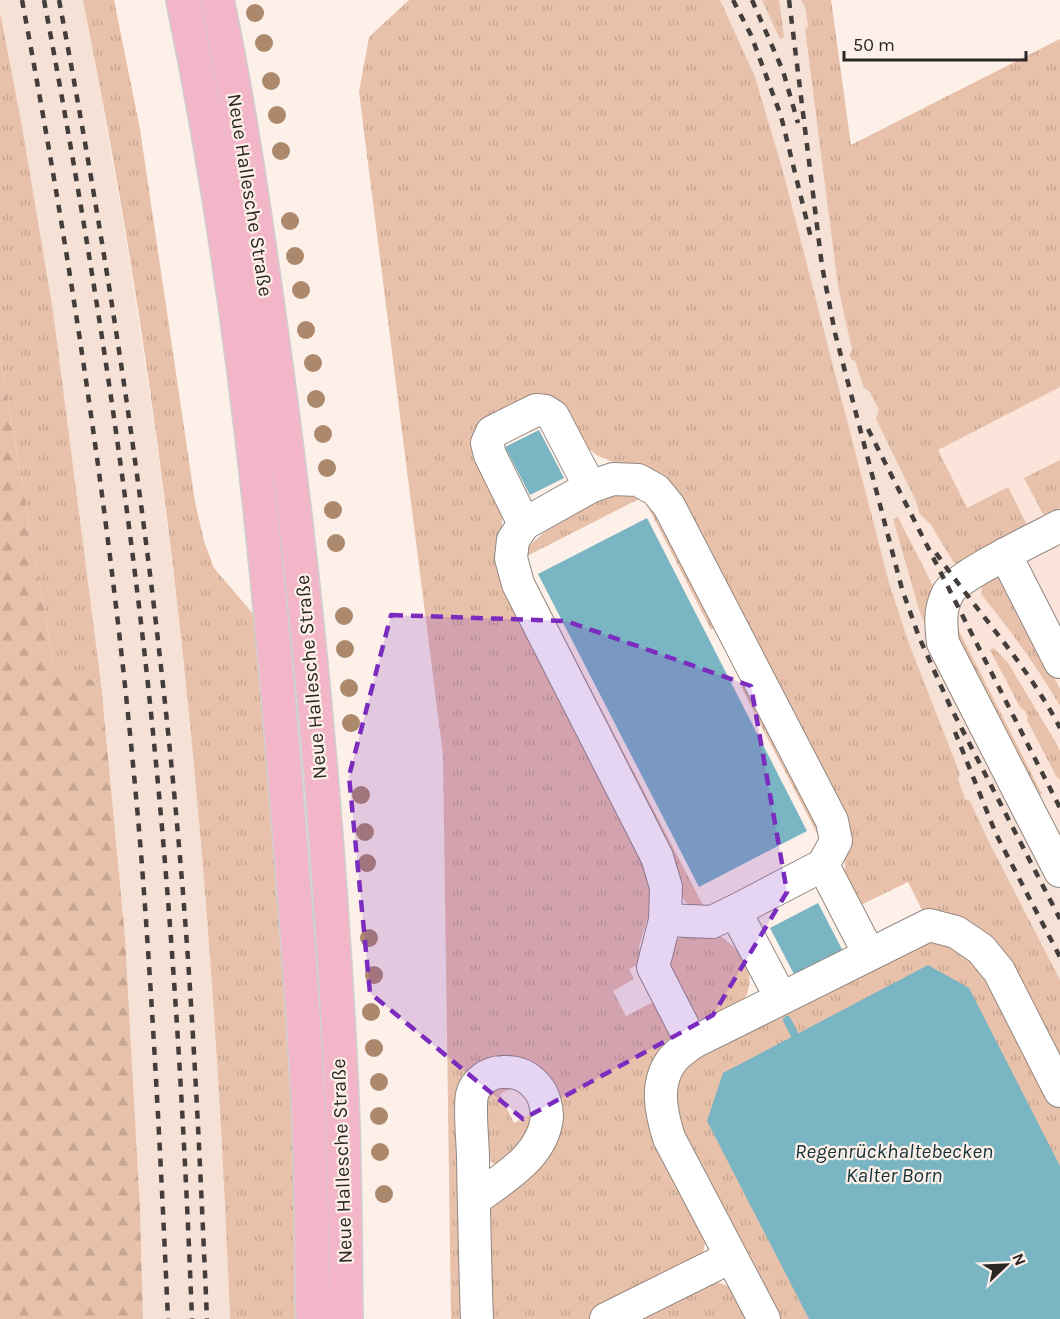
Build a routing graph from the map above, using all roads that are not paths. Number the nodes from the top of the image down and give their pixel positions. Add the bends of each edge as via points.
1 (183, 0) edge
2 (217, 0) edge
3 (590, 487) junction
4 (524, 524) junction
5 (1060, 526) edge
6 (1005, 555) junction
7 (1060, 662) edge
8 (823, 865) junction
9 (1060, 871) edge
10 (735, 910) junction
11 (665, 920) junction
12 (869, 954) junction
13 (781, 998) junction
14 (692, 1043) junction
15 (1060, 1091) edge
16 (474, 1200) dead end
17 (731, 1257) junction
18 (313, 1319) edge
19 (346, 1319) edge
20 (477, 1319) edge
21 (606, 1319) edge
22 (764, 1319) edge

1 - 18 main road, Neue Hallesche Straße via 220,206 253,440 271,613 308,1102
2 - 19 main road, Neue Hallesche Straße via 252,197 307,620 331,904 342,1101
3 - 4 lane
3 - 4 lane via 553,416 545,411 536,410 492,432 488,443 490,455
3 - 8 lane via 614,479 638,480 656,490 669,506 832,821 836,841
4 - 11 lane via 513,540 511,558 518,584 657,857 666,887
5 - 6 lane
6 - 7 lane
6 - 9 lane via 948,591 940,616 943,643
8 - 10 lane
8 - 12 lane
10 - 11 lane via 712,922
10 - 13 lane
11 - 14 lane via 653,967
12 - 13 lane
12 - 15 lane via 929,925 956,932 981,949 999,971
13 - 14 lane
14 - 17 lane via 673,1059 661,1084 661,1110 669,1138
16 - 20 lane
17 - 21 lane
17 - 22 lane

